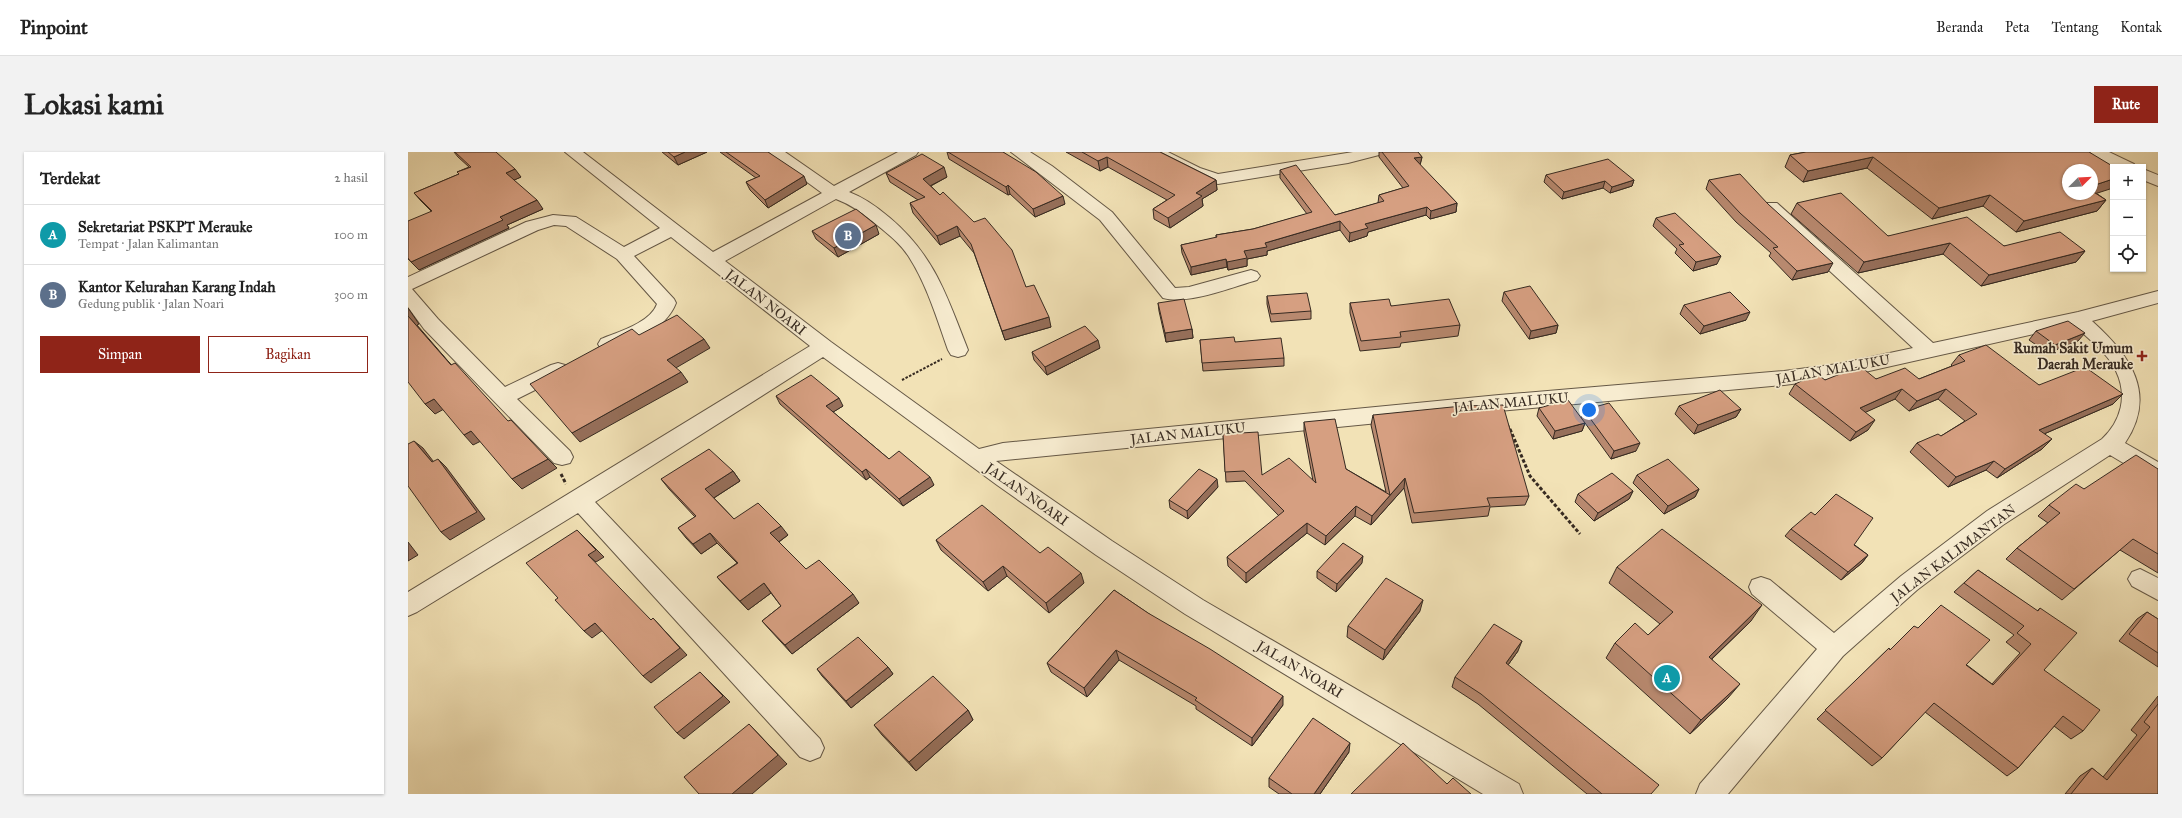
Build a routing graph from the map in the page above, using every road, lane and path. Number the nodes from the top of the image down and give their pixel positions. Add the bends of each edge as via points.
1 (573, 152) edge
2 (774, 152) edge
3 (910, 152) edge
4 (1019, 152) edge
5 (1156, 152) edge
6 (1373, 152) edge
7 (2096, 152) edge
8 (2122, 164) edge
9 (2146, 176) edge
10 (2158, 182) edge
11 (833, 193) junction
12 (1771, 206) edge
13 (672, 229) junction
14 (623, 255) junction
15 (712, 260) junction
16 (1251, 276) dead end
17 (408, 284) edge
18 (408, 294) edge
19 (2158, 297) edge
20 (2078, 318) junction
21 (1925, 346) junction
22 (824, 347) junction
23 (958, 350) joint
24 (593, 352) edge
25 (572, 362) edge
26 (884, 390) junction
27 (502, 397) junction
28 (1499, 403) junction
29 (2110, 445) junction
30 (562, 458) dead end
31 (976, 458) junction
32 (2158, 473) edge
33 (580, 500) junction
34 (1580, 534) dead end
35 (1761, 587) dead end
36 (408, 605) edge
37 (1834, 648) junction
38 (810, 748) dead end
39 (1510, 794) edge
40 (1710, 794) edge

1 - 13 street, JALAN NOARI
2 - 11 street
3 - 11 street
4 - 16 street via 1046,169 1106,216 1170,294 1189,293
5 - 6 street via 1196,172 1218,179
7 - 8 street
9 - 10 street
11 - 15 street
11 - 23 street via 868,208 901,236 918,255 937,294
12 - 21 street
13 - 14 street
13 - 15 street, JALAN NOARI
14 - 17 street via 570,221 553,220 532,226
14 - 24 street via 664,298 667,303 666,309 649,324
15 - 22 street, JALAN NOARI
18 - 27 street via 431,324
19 - 20 street, JALAN MALUKU
20 - 21 street, JALAN MALUKU
20 - 29 street, JALAN KALIMANTAN via 2127,371 2132,410 2122,431
21 - 28 street, JALAN MALUKU via 1838,370 1784,378
22 - 26 street, JALAN NOARI
22 - 33 street
23 - 26 path
25 - 27 street
26 - 31 street, JALAN NOARI
27 - 30 street
28 - 31 street, JALAN MALUKU via 1003,451
28 - 34 path via 1530,476
29 - 32 street
29 - 37 street, JALAN KALIMANTAN via 1995,518 1909,583
31 - 39 street, JALAN NOARI via 1104,548 1194,607
33 - 36 street
33 - 38 street
35 - 37 street
37 - 40 street, JALAN KALIMANTAN

